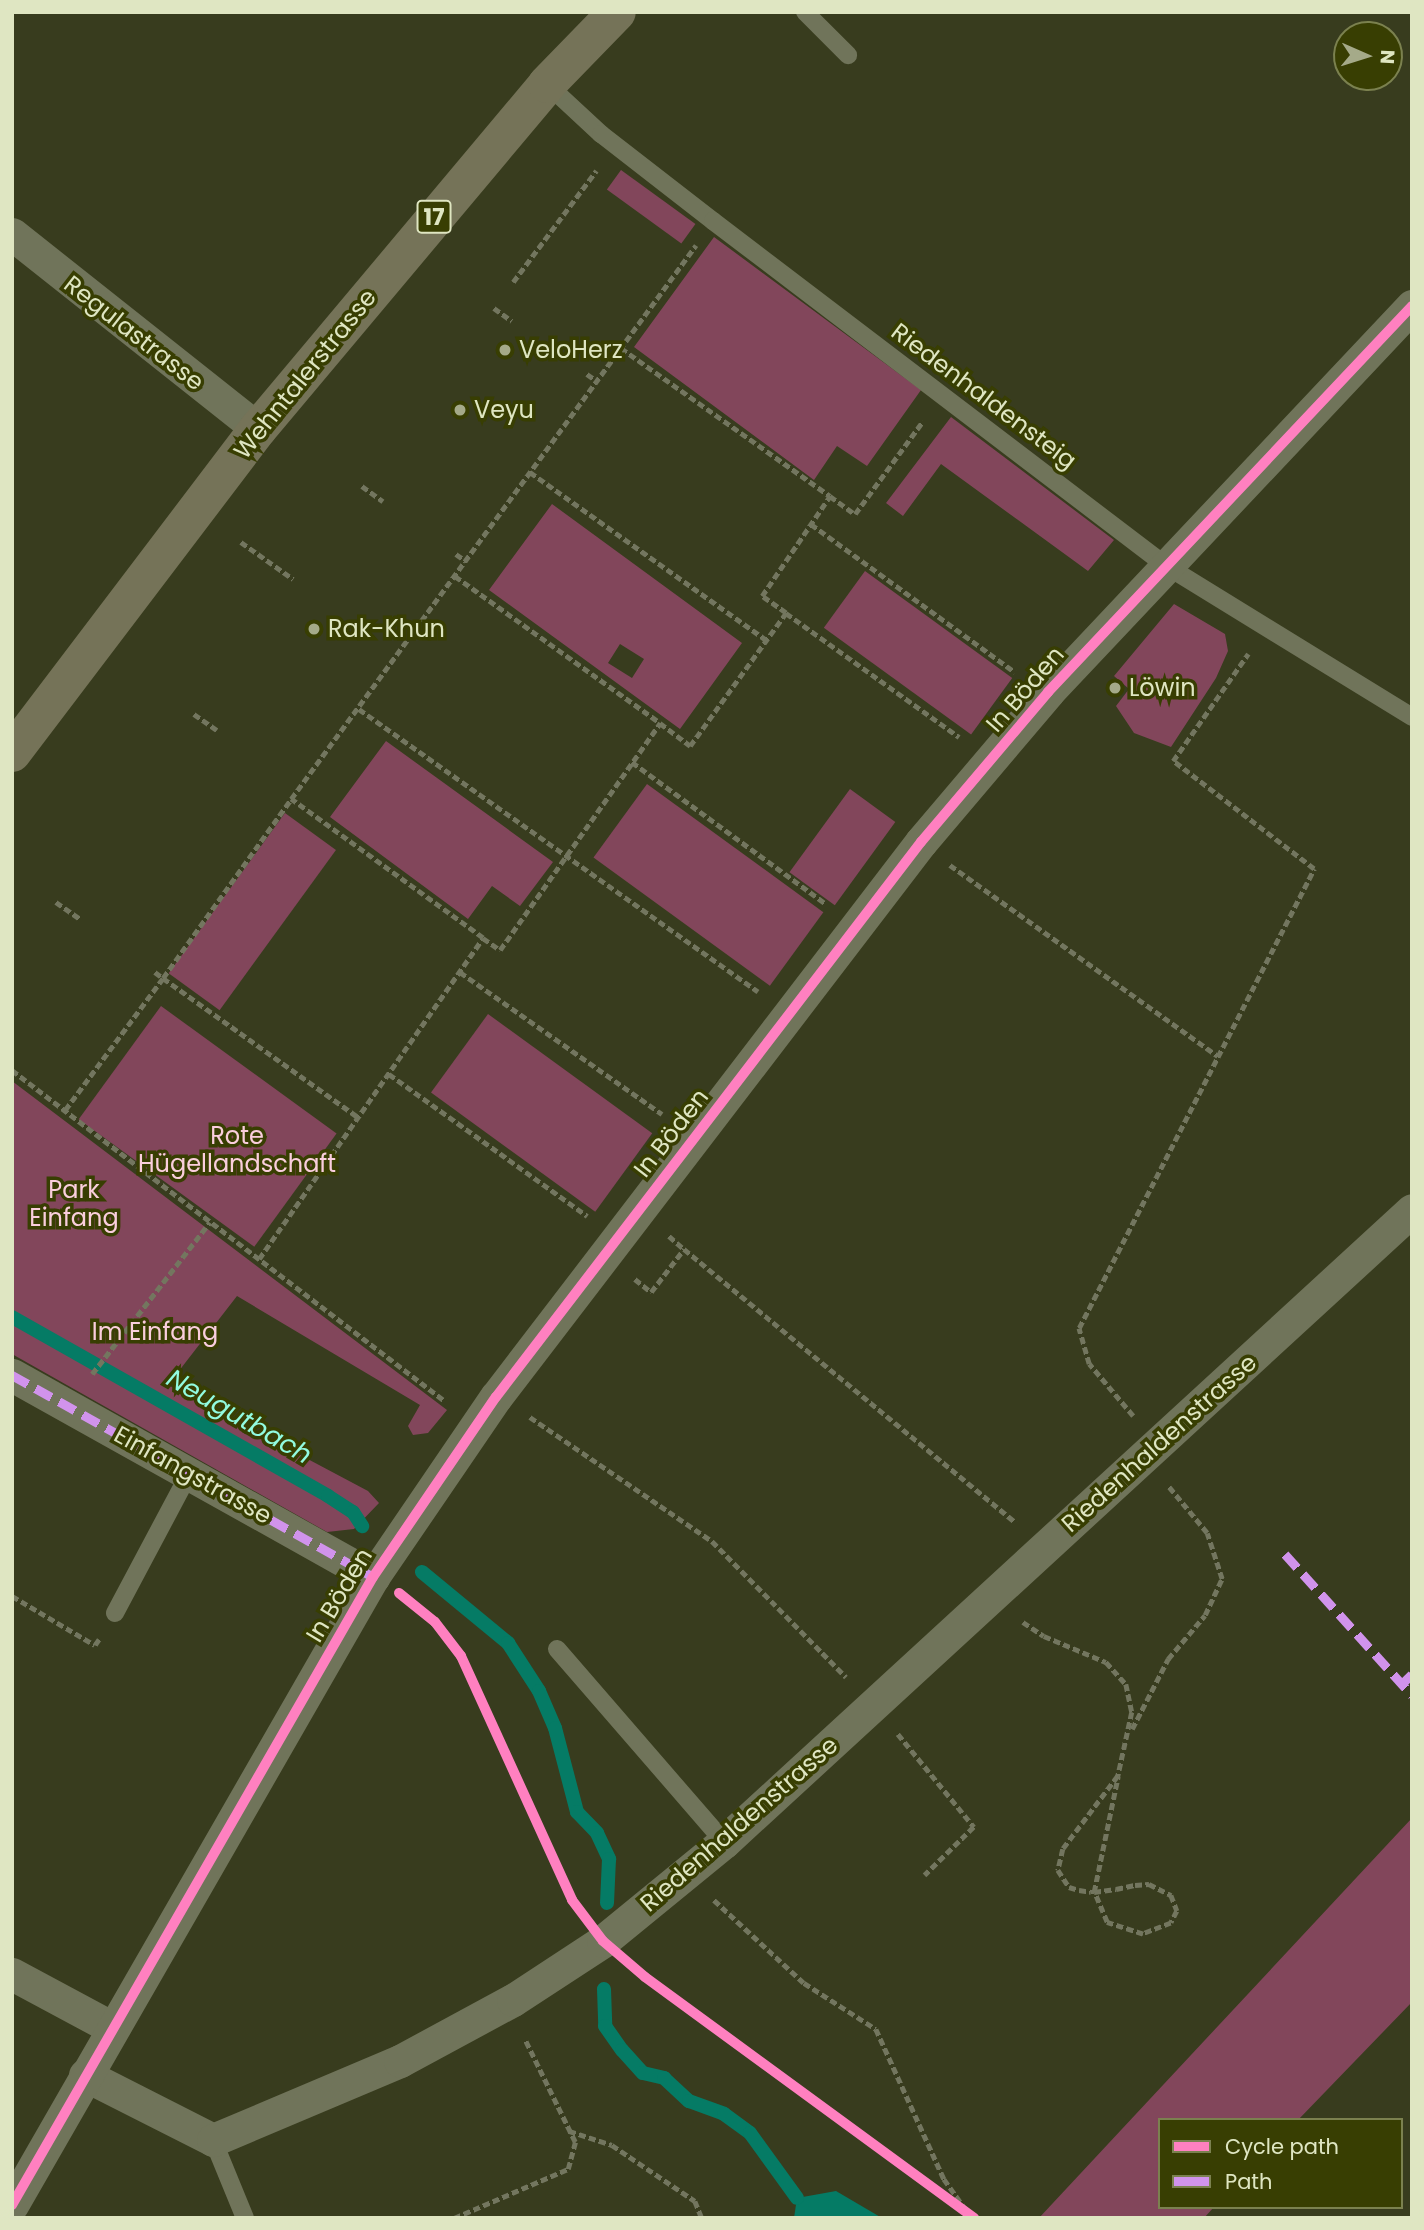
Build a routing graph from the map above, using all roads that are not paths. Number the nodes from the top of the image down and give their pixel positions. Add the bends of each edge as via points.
1 (617, 12) edge
2 (805, 12) edge
3 (848, 55) dead end
4 (547, 84) junction
5 (12, 234) edge
6 (1412, 306) edge
7 (258, 429) junction
8 (1165, 565) junction
9 (1412, 717) edge
10 (12, 753) edge
11 (1412, 1210) edge
12 (12, 1375) edge
13 (189, 1474) junction
14 (373, 1577) junction
15 (115, 1613) road end
16 (556, 1649) dead end
17 (724, 1842) junction
18 (12, 1974) edge
19 (111, 2027) junction
20 (85, 2075) junction
21 (213, 2140) junction
22 (12, 2205) edge
23 (245, 2218) edge

1 - 4 main road, Wehntalerstrasse / 17
2 - 3 lane
4 - 7 main road, Wehntalerstrasse / 17
4 - 8 lane, Riedenhaldensteig via 615,145
5 - 7 street, Regulastrasse
6 - 8 street, In Böden
7 - 10 main road, Wehntalerstrasse / 17
8 - 9 lane, Riedenhaldensteig
8 - 14 street, In Böden via 1048,692 921,842 496,1397
11 - 17 street, Riedenhaldenstrasse
12 - 13 street, Einfangstrasse
13 - 14 street, Einfangstrasse
13 - 15 lane
14 - 19 street, In Böden
16 - 17 lane
17 - 21 street, Riedenhaldenstrasse via 603,1941 513,2000 400,2061
18 - 19 street
19 - 20 street, In Böden
20 - 21 street
20 - 22 street
21 - 23 lane

